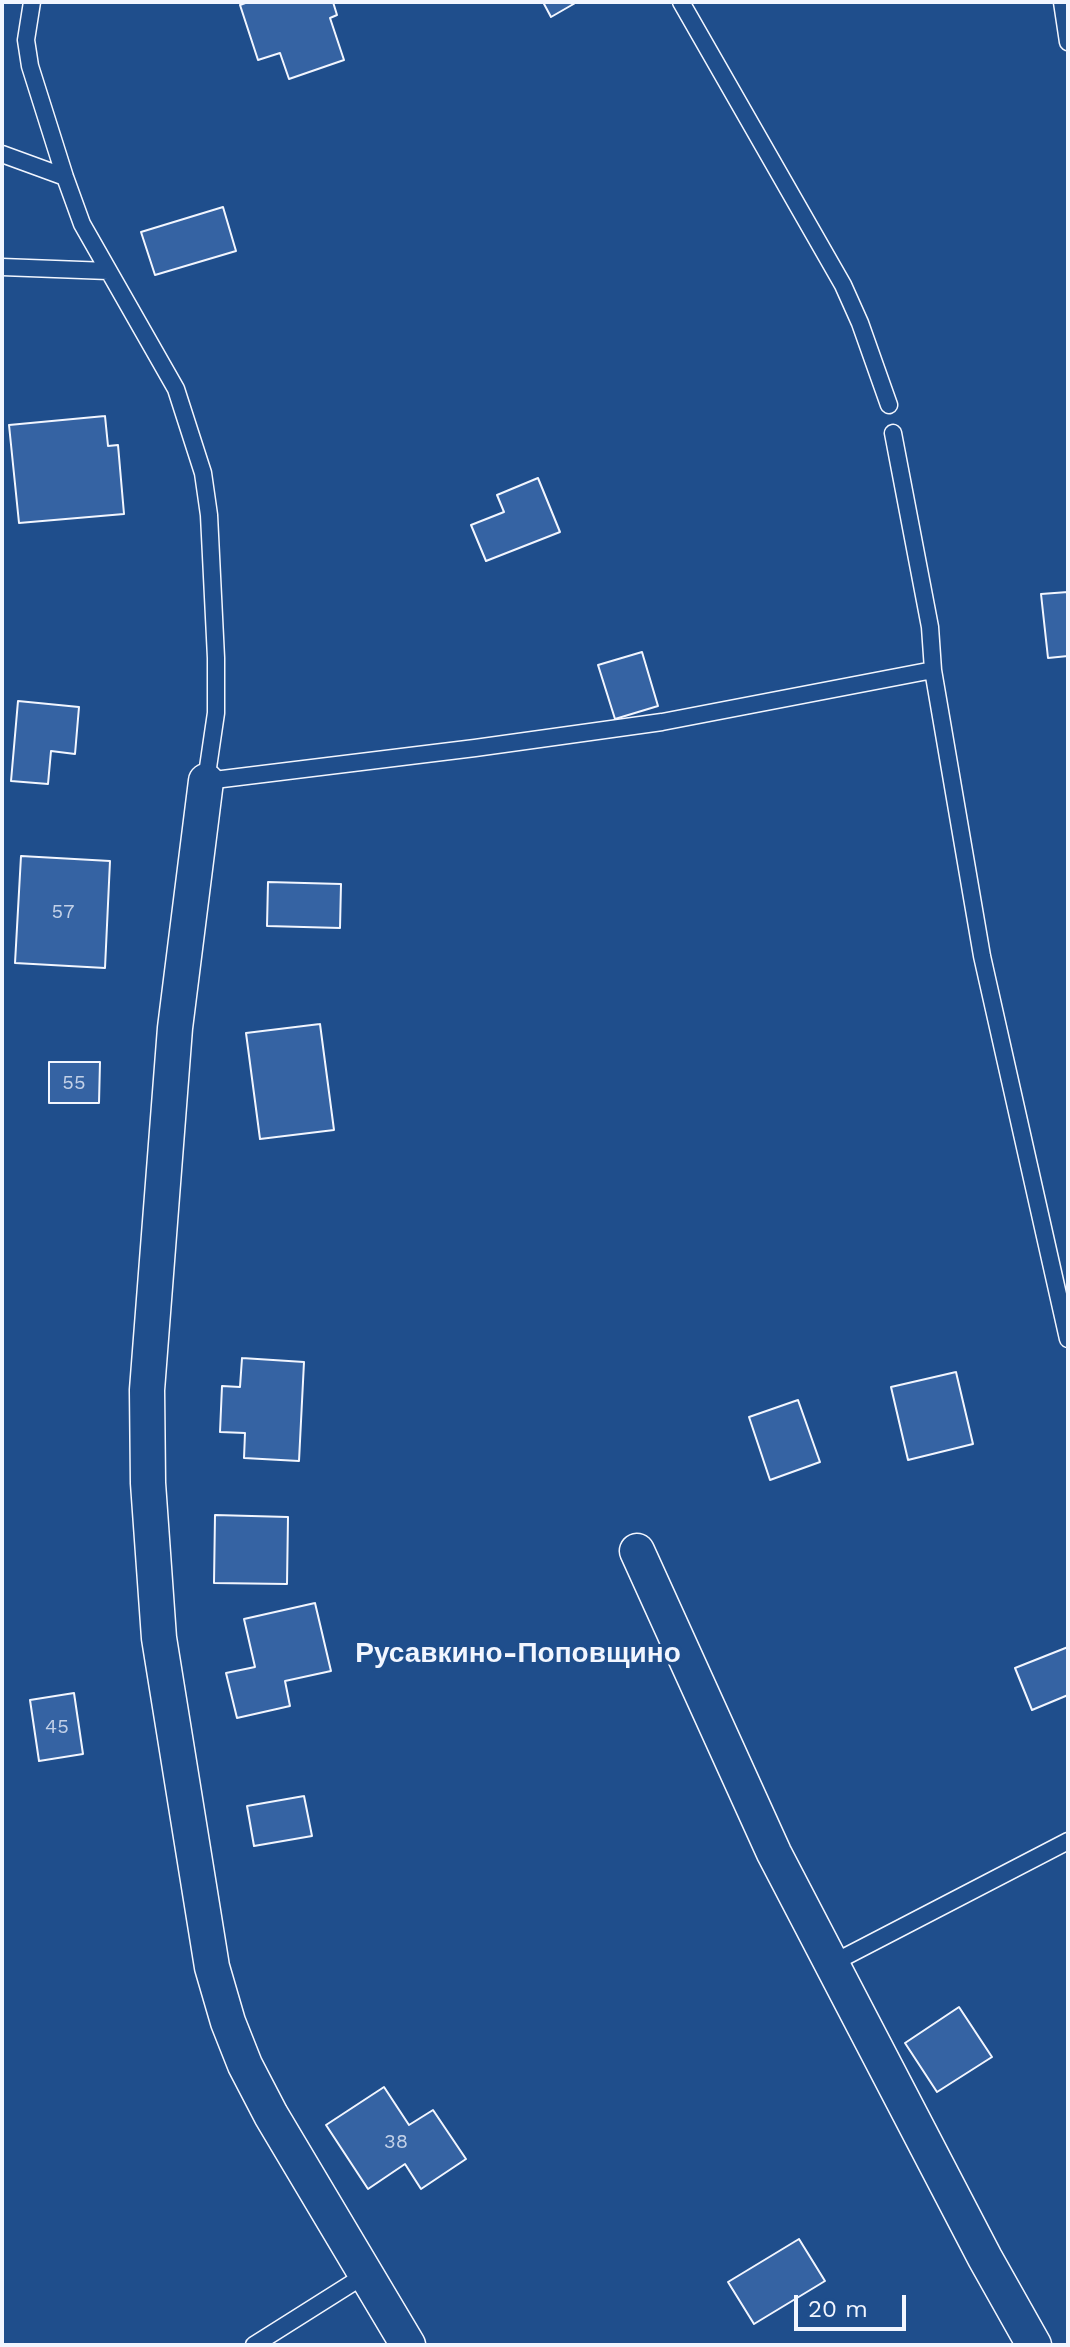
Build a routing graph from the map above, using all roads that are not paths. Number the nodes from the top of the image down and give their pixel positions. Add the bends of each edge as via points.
1 (32, 2) edge
2 (681, 2) edge
3 (1062, 2) edge
4 (1068, 42) edge
5 (2, 154) edge
6 (65, 177) junction
7 (2, 267) edge
8 (108, 271) junction
9 (889, 405) dead end
10 (893, 433) dead end
11 (933, 670) junction
12 (206, 781) junction
13 (1068, 1339) edge
14 (637, 1551) dead end
15 (1068, 1841) edge
16 (833, 1963) junction
17 (365, 2275) junction
18 (254, 2345) edge
19 (408, 2345) edge
20 (1034, 2345) edge

1 - 6 lane via 26,40 30,66
2 - 9 lane via 843,285
3 - 4 lane
5 - 6 lane
6 - 8 lane via 82,224
7 - 8 lane
8 - 12 lane via 176,389 203,473 216,658 216,713
10 - 11 lane via 930,627
11 - 12 lane via 646,724
11 - 13 lane via 982,956
12 - 17 street via 175,1028 147,1390 159,1638 212,1967 228,2022 271,2115
14 - 16 street via 774,1853
15 - 16 lane
16 - 20 street
17 - 18 lane
17 - 19 street

